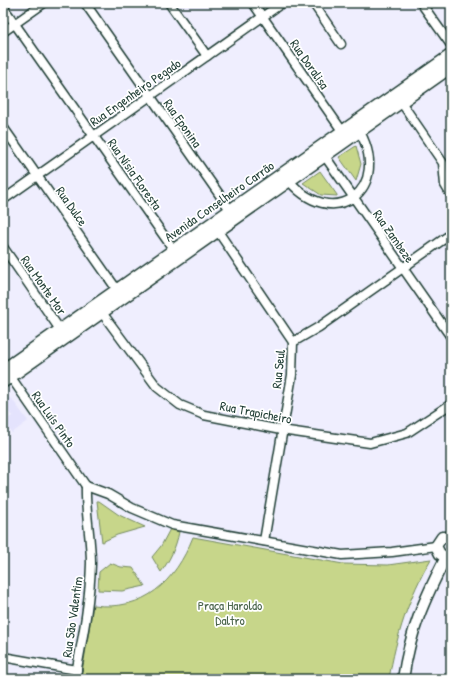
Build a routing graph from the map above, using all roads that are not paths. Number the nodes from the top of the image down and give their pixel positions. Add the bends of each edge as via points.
1 (44, 3) edge
2 (85, 3) edge
3 (169, 3) edge
4 (253, 3) edge
5 (282, 3) edge
6 (313, 3) edge
7 (422, 3) edge
8 (3, 6) edge
9 (262, 17) junction
10 (15, 24) junction
11 (3, 32) edge
12 (341, 44) dead end
13 (451, 45) edge
14 (451, 55) edge
15 (207, 56) junction
16 (451, 67) edge
17 (150, 96) junction
18 (401, 102) junction
19 (3, 127) edge
20 (357, 127) junction
21 (345, 135) junction
22 (94, 136) junction
23 (321, 152) junction
24 (37, 176) junction
25 (286, 177) junction
26 (451, 195) edge
27 (352, 197) junction
28 (3, 200) edge
29 (233, 214) junction
30 (215, 227) junction
31 (451, 234) edge
32 (3, 247) edge
33 (177, 254) junction
34 (403, 268) junction
35 (120, 294) junction
36 (99, 308) junction
37 (62, 334) junction
38 (451, 337) edge
39 (293, 342) junction
40 (5, 373) edge
41 (451, 404) edge
42 (282, 430) junction
43 (86, 486) junction
44 (450, 537) edge
45 (264, 541) junction
46 (436, 546) junction
47 (448, 556) edge
48 (3, 657) edge
49 (77, 670) junction
50 (75, 679) edge
51 (403, 679) edge

1 - 10 street
2 - 17 street, Rua Eponina
3 - 15 street
4 - 9 street, Rua Doralisa
5 - 9 street, Rua Engenheiro Pegado
6 - 12 street
7 - 13 street
8 - 10 street, Rua Nísia Floresta
9 - 15 street, Rua Engenheiro Pegado
9 - 21 street, Rua Doralisa
10 - 11 street
10 - 22 street, Rua Nísia Floresta
14 - 20 main road, Avenida Conselheiro Carrão
15 - 17 street, Rua Engenheiro Pegado
16 - 18 main road, Avenida Conselheiro Carrão
17 - 22 street, Rua Engenheiro Pegado
17 - 29 street, Rua Eponina
18 - 20 main road, Avenida Conselheiro Carrão
18 - 26 street via 443,163 445,185
19 - 24 street, Rua Dulce
20 - 21 main road, Avenida Conselheiro Carrão
20 - 27 street via 367,153 369,171 364,185
21 - 23 main road, Avenida Conselheiro Carrão
22 - 24 street, Rua Engenheiro Pegado
22 - 33 street, Rua Nísia Floresta
23 - 25 main road, Avenida Conselheiro Carrão
23 - 27 street, Rua Zambeze
24 - 28 street, Rua Engenheiro Pegado
24 - 35 street, Rua Dulce
25 - 27 street via 312,200 326,204 342,204
25 - 29 main road, Avenida Conselheiro Carrão
27 - 34 street, Rua Zambeze
29 - 30 main road, Avenida Conselheiro Carrão
30 - 33 main road, Avenida Conselheiro Carrão
30 - 39 street, Rua Seul
31 - 34 street
32 - 37 street, Rua Monte Mor
33 - 35 main road, Avenida Conselheiro Carrão
34 - 38 street, Rua Zambeze
34 - 39 street via 319,327
35 - 36 main road, Avenida Conselheiro Carrão
36 - 37 main road, Avenida Conselheiro Carrão
36 - 42 street, Rua Trapicheiro via 146,374 166,395 204,415
37 - 40 main road, Avenida Conselheiro Carrão
39 - 42 street, Rua Seul via 292,375
40 - 43 street, Rua Luís Pinto
41 - 42 street, Rua Trapicheiro via 407,433 370,442
42 - 45 street, Rua Seul
43 - 45 street via 172,525
43 - 49 street, Rua São Valentim via 91,561 89,595
44 - 46 street via 439,539
45 - 46 street via 342,555 384,553
46 - 47 street via 440,554
47 - 51 street via 414,624
48 - 49 street
49 - 50 street, Rua São Valentim

